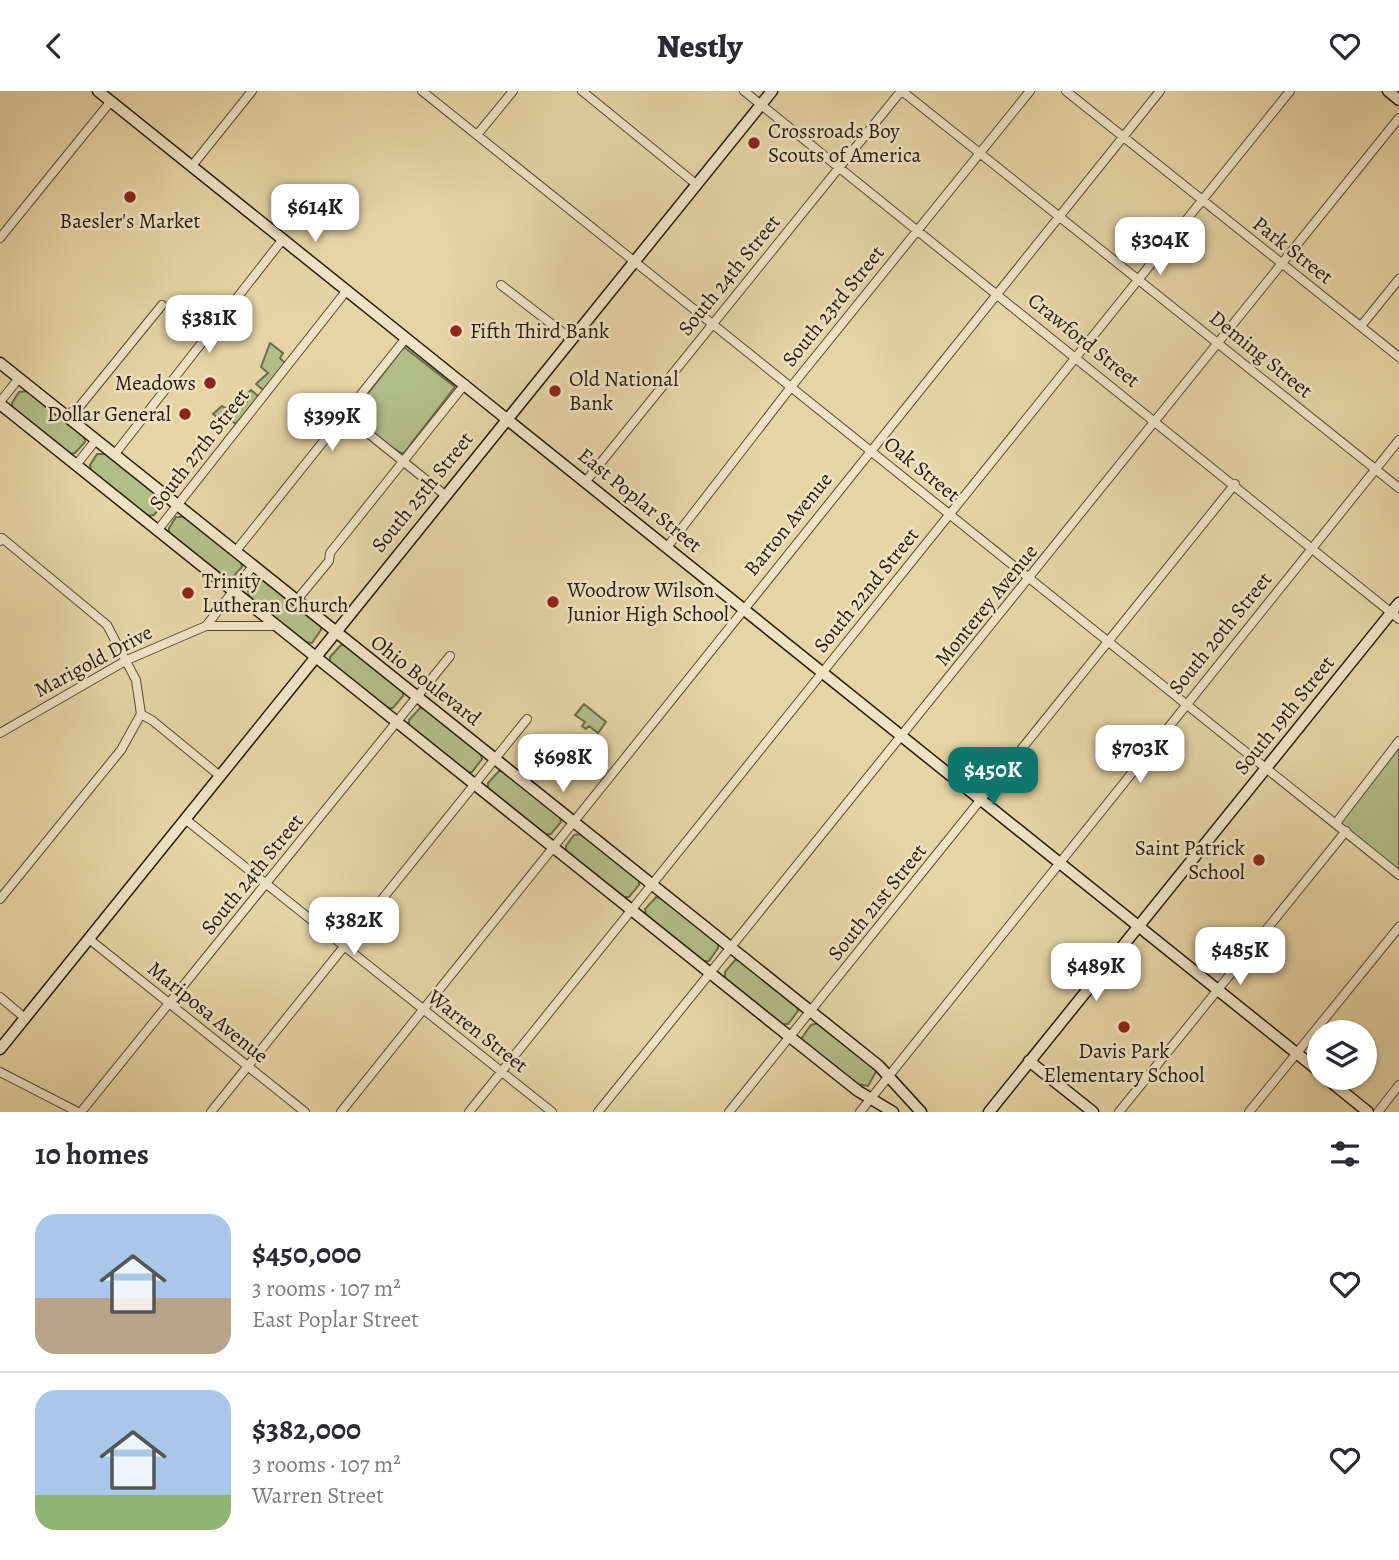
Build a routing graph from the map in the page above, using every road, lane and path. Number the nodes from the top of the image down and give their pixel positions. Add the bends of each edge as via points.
1 (99, 91) edge
2 (252, 91) edge
3 (422, 91) edge
4 (513, 91) edge
5 (582, 91) edge
6 (744, 91) edge
7 (772, 91) edge
8 (902, 91) edge
9 (1030, 91) edge
10 (1066, 91) edge
11 (1160, 91) edge
12 (1290, 91) edge
13 (1388, 91) edge
14 (1399, 100) edge
15 (111, 101) junction
16 (761, 104) junction
17 (1399, 118) edge
18 (477, 135) junction
19 (1123, 137) junction
20 (981, 152) junction
21 (191, 167) junction
22 (839, 168) junction
23 (696, 184) junction
24 (1201, 200) junction
25 (1061, 215) junction
26 (917, 230) junction
27 (0, 238) edge
28 (283, 239) junction
29 (633, 260) junction
30 (1281, 263) junction
31 (1399, 279) edge
32 (1140, 280) junction
33 (501, 285) dead end
34 (347, 290) junction
35 (997, 293) junction
36 (162, 305) dead end
37 (712, 323) junction
38 (1361, 327) junction
39 (406, 338) junction
40 (571, 339) junction
41 (1219, 342) junction
42 (1076, 357) junction
43 (1399, 358) edge
44 (0, 363) edge
45 (19, 378) junction
46 (465, 384) junction
47 (791, 387) junction
48 (0, 403) edge
49 (344, 414) junction
50 (66, 416) junction
51 (507, 417) junction
52 (1156, 420) junction
53 (96, 440) junction
54 (1399, 440) edge
55 (870, 450) junction
56 (114, 454) junction
57 (405, 463) junction
58 (76, 465) junction
59 (1376, 469) junction
60 (586, 481) junction
61 (1235, 484) junction
62 (1399, 488) edge
63 (445, 495) junction
64 (177, 506) junction
65 (950, 514) junction
66 (158, 531) junction
67 (1, 540) edge
68 (668, 546) junction
69 (1311, 547) junction
70 (235, 552) junction
71 (253, 566) junction
72 (1030, 578) junction
73 (233, 591) junction
74 (296, 601) junction
75 (1399, 603) edge
76 (744, 608) junction
77 (1395, 616) edge
78 (275, 625) junction
79 (205, 626) junction
80 (335, 632) junction
81 (1108, 641) junction
82 (450, 656) dead end
83 (315, 657) junction
84 (127, 660) junction
85 (823, 671) junction
86 (416, 697) junction
87 (1186, 704) junction
88 (141, 715) junction
89 (527, 719) dead end
90 (396, 722) junction
91 (0, 733) edge
92 (903, 735) junction
93 (1399, 741) edge
94 (495, 759) junction
95 (1266, 768) junction
96 (220, 776) junction
97 (475, 785) junction
98 (981, 799) junction
99 (186, 819) junction
100 (574, 823) junction
101 (1336, 823) junction
102 (1346, 831) junction
103 (554, 848) junction
104 (1061, 862) junction
105 (1399, 875) edge
106 (266, 884) junction
107 (653, 885) junction
108 (0, 899) edge
109 (632, 910) junction
110 (1140, 926) junction
111 (1399, 927) edge
112 (89, 939) junction
113 (344, 947) junction
114 (732, 949) junction
115 (711, 974) junction
116 (1218, 990) junction
117 (0, 997) edge
118 (169, 1003) junction
119 (423, 1010) junction
120 (811, 1012) junction
121 (25, 1018) junction
122 (790, 1037) junction
123 (0, 1049) edge
124 (1296, 1053) junction
125 (1029, 1061) junction
126 (1307, 1062) edge
127 (248, 1066) junction
128 (0, 1072) edge
129 (502, 1072) junction
130 (889, 1076) junction
131 (1399, 1085) edge
132 (1341, 1090) edge
133 (871, 1100) junction
134 (79, 1112) edge
135 (211, 1112) edge
136 (305, 1112) edge
137 (341, 1112) edge
138 (469, 1112) edge
139 (552, 1112) edge
140 (598, 1112) edge
141 (729, 1112) edge
142 (860, 1112) edge
143 (893, 1112) edge
144 (921, 1112) edge
145 (989, 1112) edge
146 (1093, 1112) edge
147 (1119, 1112) edge
148 (1249, 1112) edge
149 (1368, 1112) edge
150 (1378, 1112) edge

1 - 15 street, East Poplar Street
2 - 21 street
3 - 18 street, Oak Street
4 - 18 street
5 - 23 street
6 - 16 street, Crawford Street
7 - 16 street, South 25th Street
8 - 20 street, Deming Street
8 - 22 street, South 24th Street
9 - 20 street, South 23rd Street
10 - 19 street, Park Street
11 - 19 street, Barton Avenue
12 - 24 street, South 22nd Street
13 - 14 street
15 - 21 street, East Poplar Street
15 - 27 street
16 - 22 street, Crawford Street
16 - 23 street, South 25th Street
17 - 30 street, Monterey Avenue
18 - 29 street, Oak Street
19 - 24 street, Park Street
19 - 25 street, Barton Avenue
20 - 25 street, Deming Street
20 - 26 street, South 23rd Street
21 - 28 street, East Poplar Street
22 - 26 street, Crawford Street
22 - 37 street, South 24th Street
23 - 29 street, South 25th Street
24 - 30 street, Park Street
24 - 32 street, South 22nd Street
25 - 32 street, Deming Street
25 - 35 street, Barton Avenue
26 - 35 street, Crawford Street
26 - 47 street, South 23rd Street
28 - 34 street, East Poplar Street
28 - 56 street
29 - 37 street, Oak Street
29 - 40 street, South 25th Street
30 - 38 street, Park Street
30 - 41 street, Monterey Avenue
31 - 38 street
32 - 41 street, Deming Street
32 - 42 street, South 22nd Street
33 - 40 street
34 - 39 street, East Poplar Street
34 - 64 street, South 27th Street
35 - 42 street, Crawford Street
35 - 55 street, Barton Avenue
36 - 50 street via 80,406
37 - 47 street, Oak Street
37 - 60 street, South 24th Street
38 - 43 street, Park Street
39 - 46 street, East Poplar Street
39 - 49 street
40 - 51 street, South 25th Street
41 - 52 street, Monterey Avenue
41 - 59 street, Deming Street
42 - 52 street, Crawford Street
42 - 65 street, South 22nd Street
44 - 45 street, Ohio Boulevard
45 - 48 street
45 - 50 street, Ohio Boulevard
46 - 51 street, East Poplar Street
46 - 57 street
47 - 55 street, Oak Street
47 - 68 street, South 23rd Street
48 - 58 street
49 - 57 street
49 - 70 street
50 - 53 street, Ohio Boulevard
51 - 60 street, East Poplar Street
51 - 63 street, South 25th Street
52 - 61 street, Crawford Street
52 - 72 street, Monterey Avenue
53 - 56 street, Ohio Boulevard
53 - 58 street
54 - 59 street, South 20th Street
55 - 65 street, Oak Street
55 - 76 street, Barton Avenue
56 - 64 street, Ohio Boulevard
57 - 63 street
57 - 74 street
58 - 66 street
59 - 62 street, Deming Street
59 - 69 street, South 20th Street
60 - 68 street, East Poplar Street
61 - 69 street, Crawford Street
61 - 81 street, South 21st Street
63 - 80 street, South 25th Street
64 - 66 street, South 27th Street
64 - 70 street, Ohio Boulevard
65 - 72 street, Oak Street
65 - 85 street, South 22nd Street
66 - 73 street
67 - 84 street via 93,610
68 - 76 street, East Poplar Street
69 - 77 street, Crawford Street
69 - 87 street, South 20th Street
70 - 71 street, Ohio Boulevard
71 - 73 street, Marigold Drive
71 - 74 street, Ohio Boulevard
72 - 81 street, Oak Street
72 - 92 street, Monterey Avenue
73 - 78 street
73 - 79 street, Marigold Drive
74 - 80 street, Ohio Boulevard
75 - 77 street, South 19th Street
76 - 85 street, East Poplar Street
76 - 100 street, Barton Avenue
77 - 95 street, South 19th Street
78 - 79 street, Marigold Drive
78 - 83 street
79 - 84 street, Marigold Drive
80 - 83 street, South 25th Street
80 - 86 street, Ohio Boulevard
81 - 87 street, Oak Street
81 - 98 street, South 21st Street
82 - 86 street, South 24th Street
83 - 90 street
83 - 96 street, South 25th Street
84 - 88 street via 136,680
84 - 91 street, Marigold Drive
85 - 92 street, East Poplar Street
85 - 107 street, South 22nd Street
86 - 90 street, South 24th Street
86 - 94 street, Ohio Boulevard
87 - 95 street, Oak Street
87 - 104 street, South 20th Street
88 - 96 street
88 - 108 street via 121,750
89 - 94 street
90 - 97 street
90 - 106 street, South 24th Street
92 - 98 street, East Poplar Street
92 - 114 street, Monterey Avenue
93 - 101 street
94 - 97 street
94 - 100 street, Ohio Boulevard
95 - 101 street, Oak Street
95 - 110 street, South 19th Street
96 - 99 street, South 25th Street
97 - 103 street
97 - 113 street
98 - 104 street, East Poplar Street
98 - 120 street, South 21st Street
99 - 106 street, Warren Street
99 - 112 street, South 25th Street
100 - 103 street, Barton Avenue
100 - 107 street, Ohio Boulevard
101 - 102 street, Oak Street
102 - 105 street, Oak Street
102 - 116 street
103 - 109 street
103 - 119 street, Barton Avenue
104 - 110 street, East Poplar Street
104 - 130 street, South 20th Street
106 - 113 street, Warren Street
106 - 118 street, South 24th Street
107 - 109 street, South 22nd Street
107 - 114 street, Ohio Boulevard
109 - 115 street
109 - 129 street, South 22nd Street
110 - 116 street, East Poplar Street
110 - 125 street, South 19th Street
111 - 124 street
112 - 118 street, Mariposa Avenue
112 - 121 street, South 25th Street
113 - 119 street, Warren Street
113 - 127 street
114 - 115 street, Monterey Avenue
114 - 120 street, Ohio Boulevard
115 - 122 street
115 - 140 street, Monterey Avenue
116 - 124 street, East Poplar Street
116 - 147 street
117 - 121 street
118 - 127 street, Mariposa Avenue
118 - 134 street, South 24th Street
119 - 129 street, Warren Street
119 - 137 street, Barton Avenue
120 - 122 street, South 21st Street
120 - 130 street, Ohio Boulevard
121 - 123 street, South 25th Street
122 - 133 street
122 - 141 street, South 21st Street
124 - 126 street, East Poplar Street
124 - 148 street
125 - 145 street, South 19th Street
125 - 146 street
127 - 135 street
127 - 136 street, Mariposa Avenue
128 - 134 street
129 - 138 street, South 22nd Street
129 - 139 street, Warren Street
130 - 133 street, South 20th Street
130 - 144 street, Ohio Boulevard
131 - 150 street
132 - 149 street
133 - 142 street, South 20th Street
133 - 143 street

